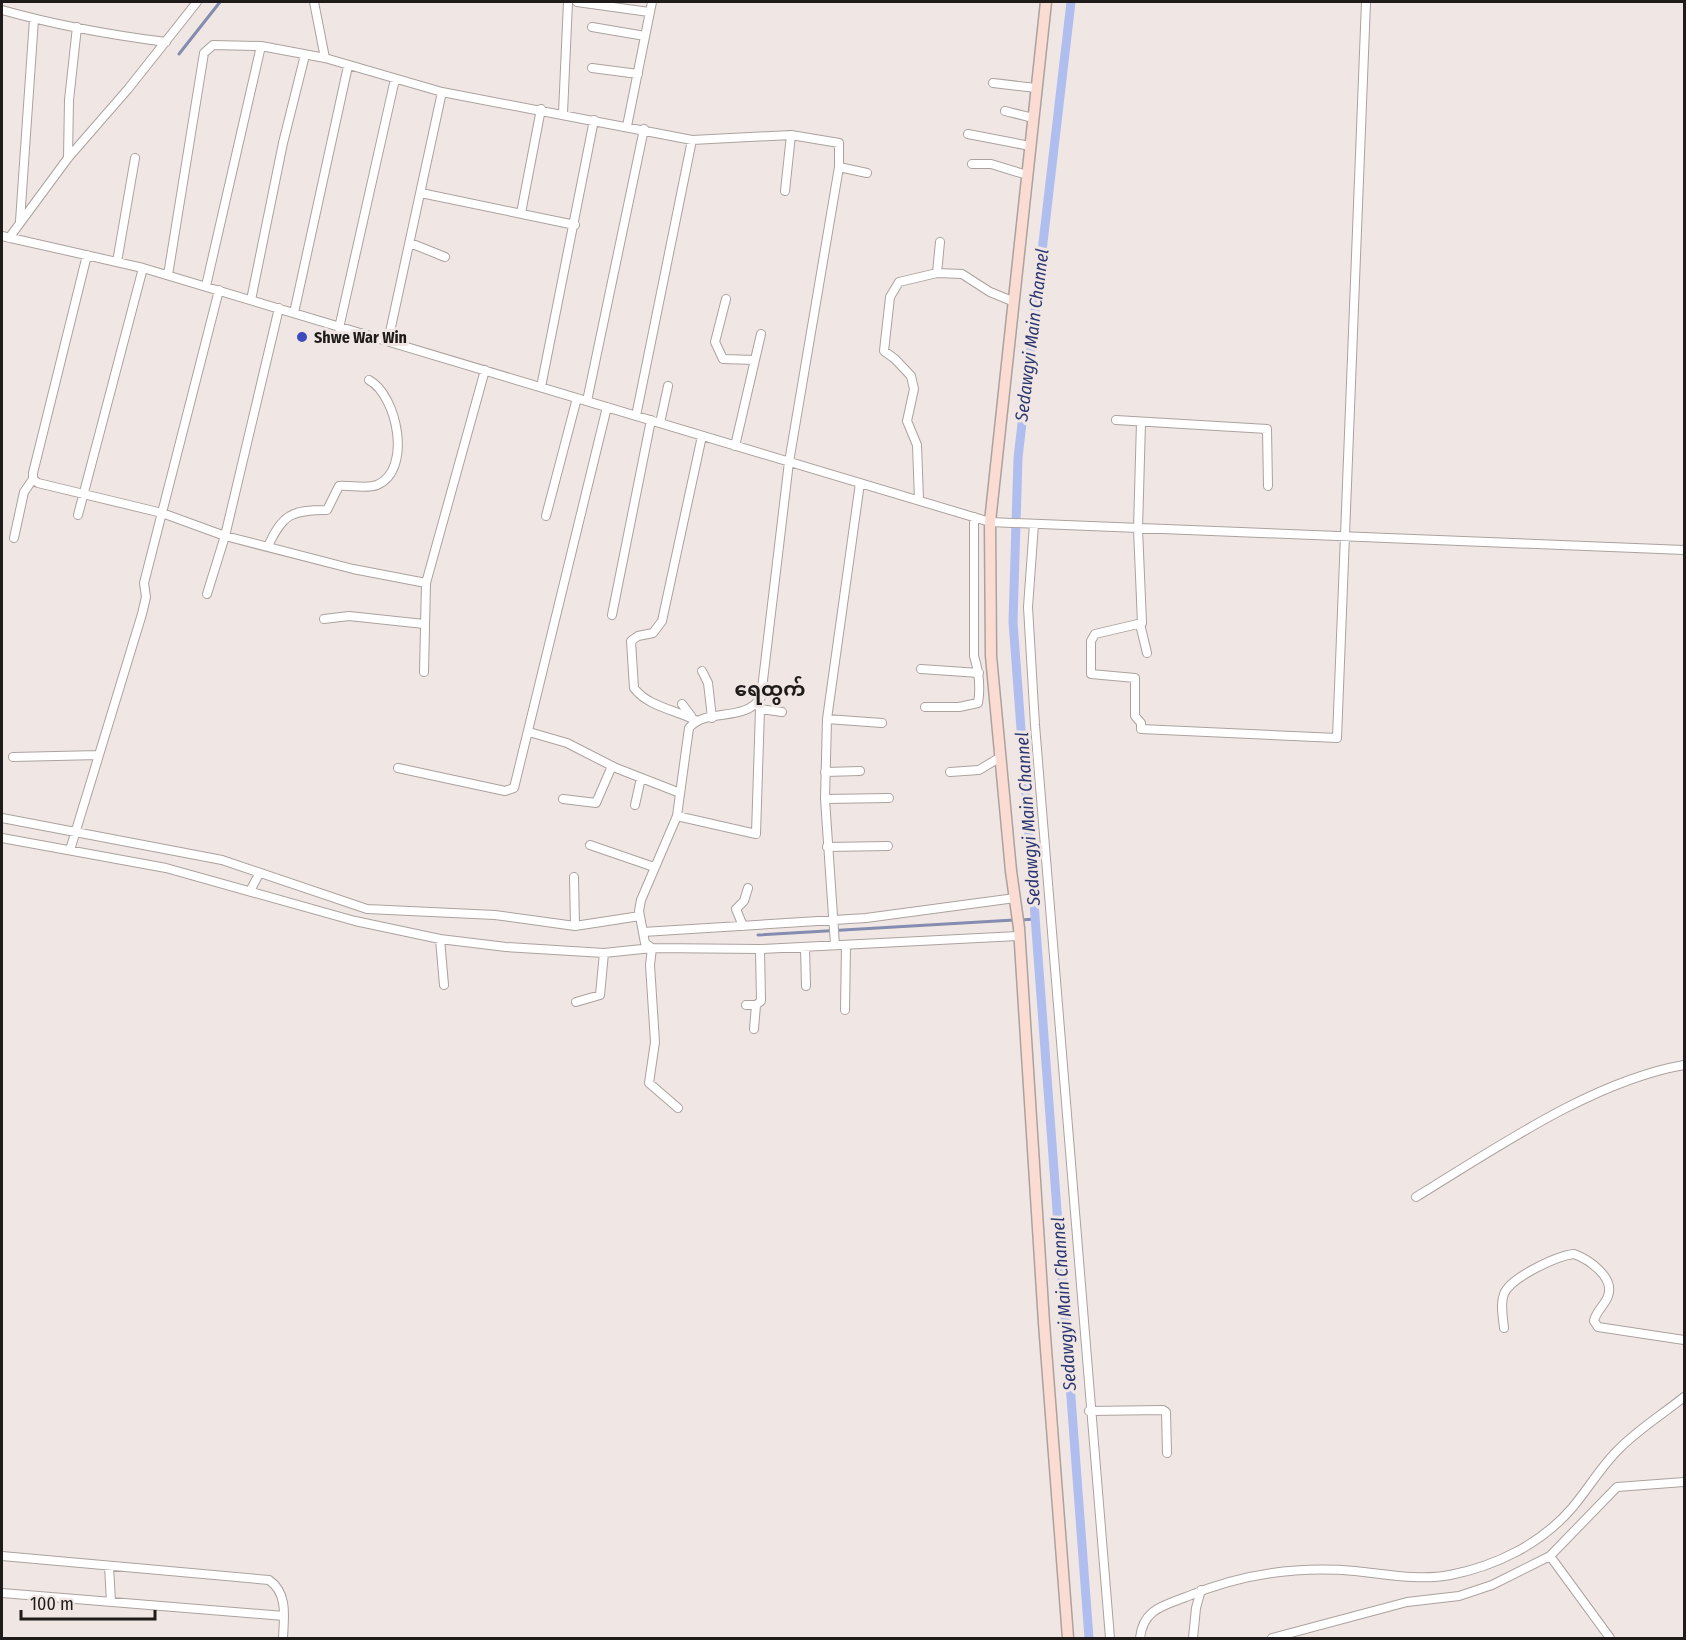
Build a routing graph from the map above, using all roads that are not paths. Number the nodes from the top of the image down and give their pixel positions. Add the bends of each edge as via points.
1 (197, 2) edge
2 (314, 2) edge
3 (568, 2) edge
4 (577, 2) edge
5 (652, 2) edge
6 (1046, 2) edge
7 (1366, 2) edge
8 (2, 10) edge
9 (649, 12) junction
10 (34, 19) junction
11 (77, 27) junction
12 (592, 27) dead end
13 (645, 36) junction
14 (166, 42) junction
15 (261, 46) junction
16 (305, 55) junction
17 (325, 58) junction
18 (348, 66) junction
19 (592, 68) dead end
20 (638, 74) junction
21 (395, 79) junction
22 (993, 83) dead end
23 (1036, 88) junction
24 (442, 92) junction
25 (541, 109) junction
26 (1005, 111) dead end
27 (563, 113) junction
28 (1033, 118) junction
29 (594, 120) junction
30 (627, 126) junction
31 (644, 129) junction
32 (968, 134) dead end
33 (791, 135) junction
34 (692, 140) junction
35 (1030, 146) junction
36 (68, 158) junction
37 (135, 158) dead end
38 (972, 164) dead end
39 (839, 167) junction
40 (867, 174) dead end
41 (1027, 175) junction
42 (785, 191) dead end
43 (421, 193) junction
44 (521, 213) junction
45 (20, 221) junction
46 (575, 225) junction
47 (5, 237) edge
48 (940, 242) dead end
49 (410, 243) junction
50 (87, 255) junction
51 (446, 257) dead end
52 (117, 262) junction
53 (143, 268) junction
54 (937, 273) junction
55 (168, 275) junction
56 (206, 286) junction
57 (219, 290) junction
58 (726, 299) dead end
59 (251, 300) junction
60 (1012, 301) junction
61 (279, 308) junction
62 (294, 313) junction
63 (339, 328) junction
64 (761, 334) dead end
65 (388, 341) junction
66 (755, 360) junction
67 (485, 370) junction
68 (369, 380) dead end
69 (668, 386) dead end
70 (541, 387) junction
71 (577, 398) junction
72 (587, 401) junction
73 (607, 407) junction
74 (636, 416) junction
75 (651, 420) junction
76 (1116, 420) dead end
77 (1141, 422) junction
78 (660, 423) junction
79 (702, 436) junction
80 (735, 446) junction
81 (789, 462) junction
82 (33, 479) junction
83 (860, 483) junction
84 (1268, 486) dead end
85 (84, 493) junction
86 (919, 500) junction
87 (162, 513) junction
88 (78, 515) dead end
89 (546, 516) dead end
90 (974, 518) junction
91 (994, 523) junction
92 (1031, 524) junction
93 (1138, 529) junction
94 (225, 536) junction
95 (1346, 536) junction
96 (14, 538) dead end
97 (268, 546) junction
98 (1684, 550) edge
99 (426, 583) junction
100 (207, 594) dead end
101 (612, 615) dead end
102 (324, 619) dead end
103 (424, 624) junction
104 (1140, 624) junction
105 (1147, 653) dead end
106 (974, 656) junction
107 (991, 656) junction
108 (921, 669) dead end
109 (702, 671) dead end
110 (424, 672) dead end
111 (979, 673) junction
112 (682, 704) dead end
113 (758, 706) junction
114 (925, 707) dead end
115 (782, 712) dead end
116 (711, 718) junction
117 (694, 719) junction
118 (827, 719) junction
119 (882, 723) dead end
120 (529, 732) junction
121 (99, 755) junction
122 (13, 757) dead end
123 (999, 758) junction
124 (612, 766) junction
125 (398, 768) dead end
126 (860, 771) dead end
127 (825, 772) junction
128 (951, 772) dead end
129 (641, 778) junction
130 (680, 793) junction
131 (889, 798) dead end
132 (563, 799) dead end
133 (825, 799) junction
134 (635, 805) dead end
135 (677, 816) junction
136 (2, 818) edge
137 (75, 830) junction
138 (2, 838) edge
139 (590, 845) dead end
140 (888, 846) dead end
141 (827, 847) junction
142 (70, 850) junction
143 (654, 867) junction
144 (259, 874) junction
145 (574, 877) dead end
146 (748, 888) dead end
147 (250, 891) junction
148 (1015, 898) junction
149 (640, 916) junction
150 (833, 922) junction
151 (575, 926) junction
152 (743, 926) junction
153 (1020, 932) junction
154 (440, 939) junction
155 (646, 940) junction
156 (835, 943) junction
157 (846, 945) junction
158 (805, 946) junction
159 (760, 949) junction
160 (604, 953) junction
161 (444, 985) dead end
162 (806, 986) dead end
163 (576, 1002) dead end
164 (746, 1005) dead end
165 (756, 1005) junction
166 (845, 1010) dead end
167 (754, 1029) dead end
168 (1684, 1065) edge
169 (678, 1108) dead end
170 (1416, 1197) dead end
171 (1504, 1328) dead end
172 (1684, 1340) edge
173 (1684, 1397) edge
174 (1089, 1411) junction
175 (1167, 1453) dead end
176 (1684, 1482) edge
177 (2, 1556) edge
178 (1550, 1556) junction
179 (109, 1566) junction
180 (1202, 1590) junction
181 (2, 1593) edge
182 (111, 1602) junction
183 (284, 1616) junction
184 (283, 1638) edge
185 (1068, 1638) edge
186 (1110, 1638) edge
187 (1140, 1638) edge
188 (1193, 1638) edge
189 (1272, 1638) edge
190 (1610, 1638) edge

1 - 14 street
2 - 17 street
3 - 27 street
4 - 9 street
5 - 9 street
6 - 23 street
7 - 95 street
8 - 10 street
9 - 13 street
10 - 11 street
10 - 45 street
11 - 14 street
11 - 36 street
12 - 13 street
13 - 20 street
14 - 36 street
15 - 16 street
15 - 55 street via 213,45 204,54
15 - 56 street
16 - 17 street
16 - 59 street
17 - 18 street
18 - 21 street
18 - 62 street
19 - 20 street
20 - 30 street
21 - 24 street
21 - 63 street
22 - 23 street
23 - 28 street
24 - 25 street
24 - 43 street
25 - 27 street
25 - 44 street
26 - 28 street
27 - 29 street
28 - 35 street
29 - 30 street
29 - 46 street
30 - 31 street
31 - 34 street
31 - 72 street
32 - 35 street
33 - 34 street
33 - 39 street via 839,143
33 - 42 street
34 - 74 street
35 - 41 street
36 - 45 street
37 - 52 street
38 - 41 street via 991,164
39 - 40 street
39 - 81 street
41 - 60 street
43 - 44 street
43 - 49 street
44 - 46 street
45 - 47 street
46 - 70 street
47 - 50 street
48 - 54 street
49 - 51 street
49 - 65 street
50 - 52 street
50 - 82 street
52 - 53 street
53 - 55 street
53 - 85 street
54 - 60 street via 962,274
54 - 86 street via 899,282 894,287 885,338 884,351 911,376 914,389 907,421 917,445
55 - 56 street
56 - 57 street
57 - 59 street
57 - 87 street
58 - 66 street via 715,342 723,359
59 - 61 street
60 - 91 street
61 - 62 street
61 - 94 street
62 - 63 street
63 - 65 street
64 - 66 street
65 - 67 street
66 - 80 street
67 - 70 street
67 - 99 street
68 - 97 street via 384,392 397,428 399,447 389,476 377,485 339,486 327,510 312,510 280,522
69 - 78 street
70 - 71 street
71 - 72 street
71 - 89 street
72 - 73 street
73 - 74 street
73 - 120 street
74 - 75 street
75 - 78 street
75 - 101 street
76 - 77 street
77 - 84 street via 1267,429
77 - 93 street
78 - 79 street
79 - 80 street
79 - 117 street via 662,621 653,633 631,641 634,688 638,694
80 - 81 street
81 - 83 street
81 - 113 street
82 - 85 street
82 - 96 street via 24,492
83 - 86 street
83 - 118 street
85 - 87 street
85 - 88 street
86 - 90 street
87 - 94 street
87 - 121 street via 144,583 147,597
90 - 91 street
90 - 106 street
91 - 92 street
91 - 107 street
92 - 93 street
92 - 174 street via 1028,607 1034,704
93 - 95 street
93 - 104 street
94 - 97 street
94 - 100 street
95 - 98 street
95 - 104 street via 1337,738 1142,729 1135,716 1135,678 1091,674 1091,641 1095,634
97 - 99 street via 353,569
99 - 103 street
102 - 103 street via 349,616
103 - 110 street
104 - 105 street
106 - 107 street
106 - 111 street
107 - 123 street
108 - 111 street
109 - 116 street via 708,683
111 - 114 street via 978,703
112 - 117 street
113 - 115 street
113 - 116 street
113 - 135 street via 756,834
116 - 117 street
117 - 130 street via 687,735
118 - 119 street
118 - 127 street
120 - 124 street via 567,743
120 - 125 street via 514,788 509,791
121 - 122 street
121 - 137 street
123 - 128 street via 979,770
123 - 148 street
124 - 129 street
124 - 132 street via 596,803
126 - 127 street
127 - 133 street
129 - 130 street
129 - 134 street
130 - 135 street
131 - 133 street
133 - 141 street
135 - 143 street
136 - 137 street
137 - 142 street
137 - 144 street via 222,860
138 - 142 street
139 - 143 street
140 - 141 street
141 - 150 street
142 - 147 street via 166,868
143 - 149 street via 641,900
144 - 147 street
144 - 151 street via 367,909 495,915
145 - 151 street
146 - 152 street via 736,909
147 - 154 street via 355,921
148 - 150 street
148 - 153 street
149 - 151 street
149 - 155 street
150 - 152 street
150 - 156 street
152 - 155 street
153 - 157 street
153 - 185 street
154 - 160 street
154 - 161 street
155 - 159 street
155 - 160 street
155 - 169 street via 655,1042 648,1079
156 - 157 street
156 - 158 street
157 - 166 street
158 - 159 street
158 - 162 street
159 - 165 street via 761,997
160 - 163 street via 600,995
164 - 165 street
165 - 167 street
168 - 170 street via 1615,1087 1564,1110
171 - 172 street via 1504,1291 1534,1269 1574,1254 1595,1266 1606,1280 1608,1297 1595,1314 1598,1327
173 - 180 street via 1621,1446 1572,1508 1542,1537 1498,1561 1450,1575 1417,1577 1287,1570
174 - 175 street via 1163,1410
174 - 186 street
176 - 178 street via 1617,1487
177 - 179 street
178 - 189 street via 1492,1585 1459,1596 1407,1602
178 - 190 street
179 - 182 street
179 - 183 street via 269,1580 283,1596
180 - 187 street via 1152,1610
180 - 188 street
181 - 182 street
182 - 183 street
183 - 184 street

